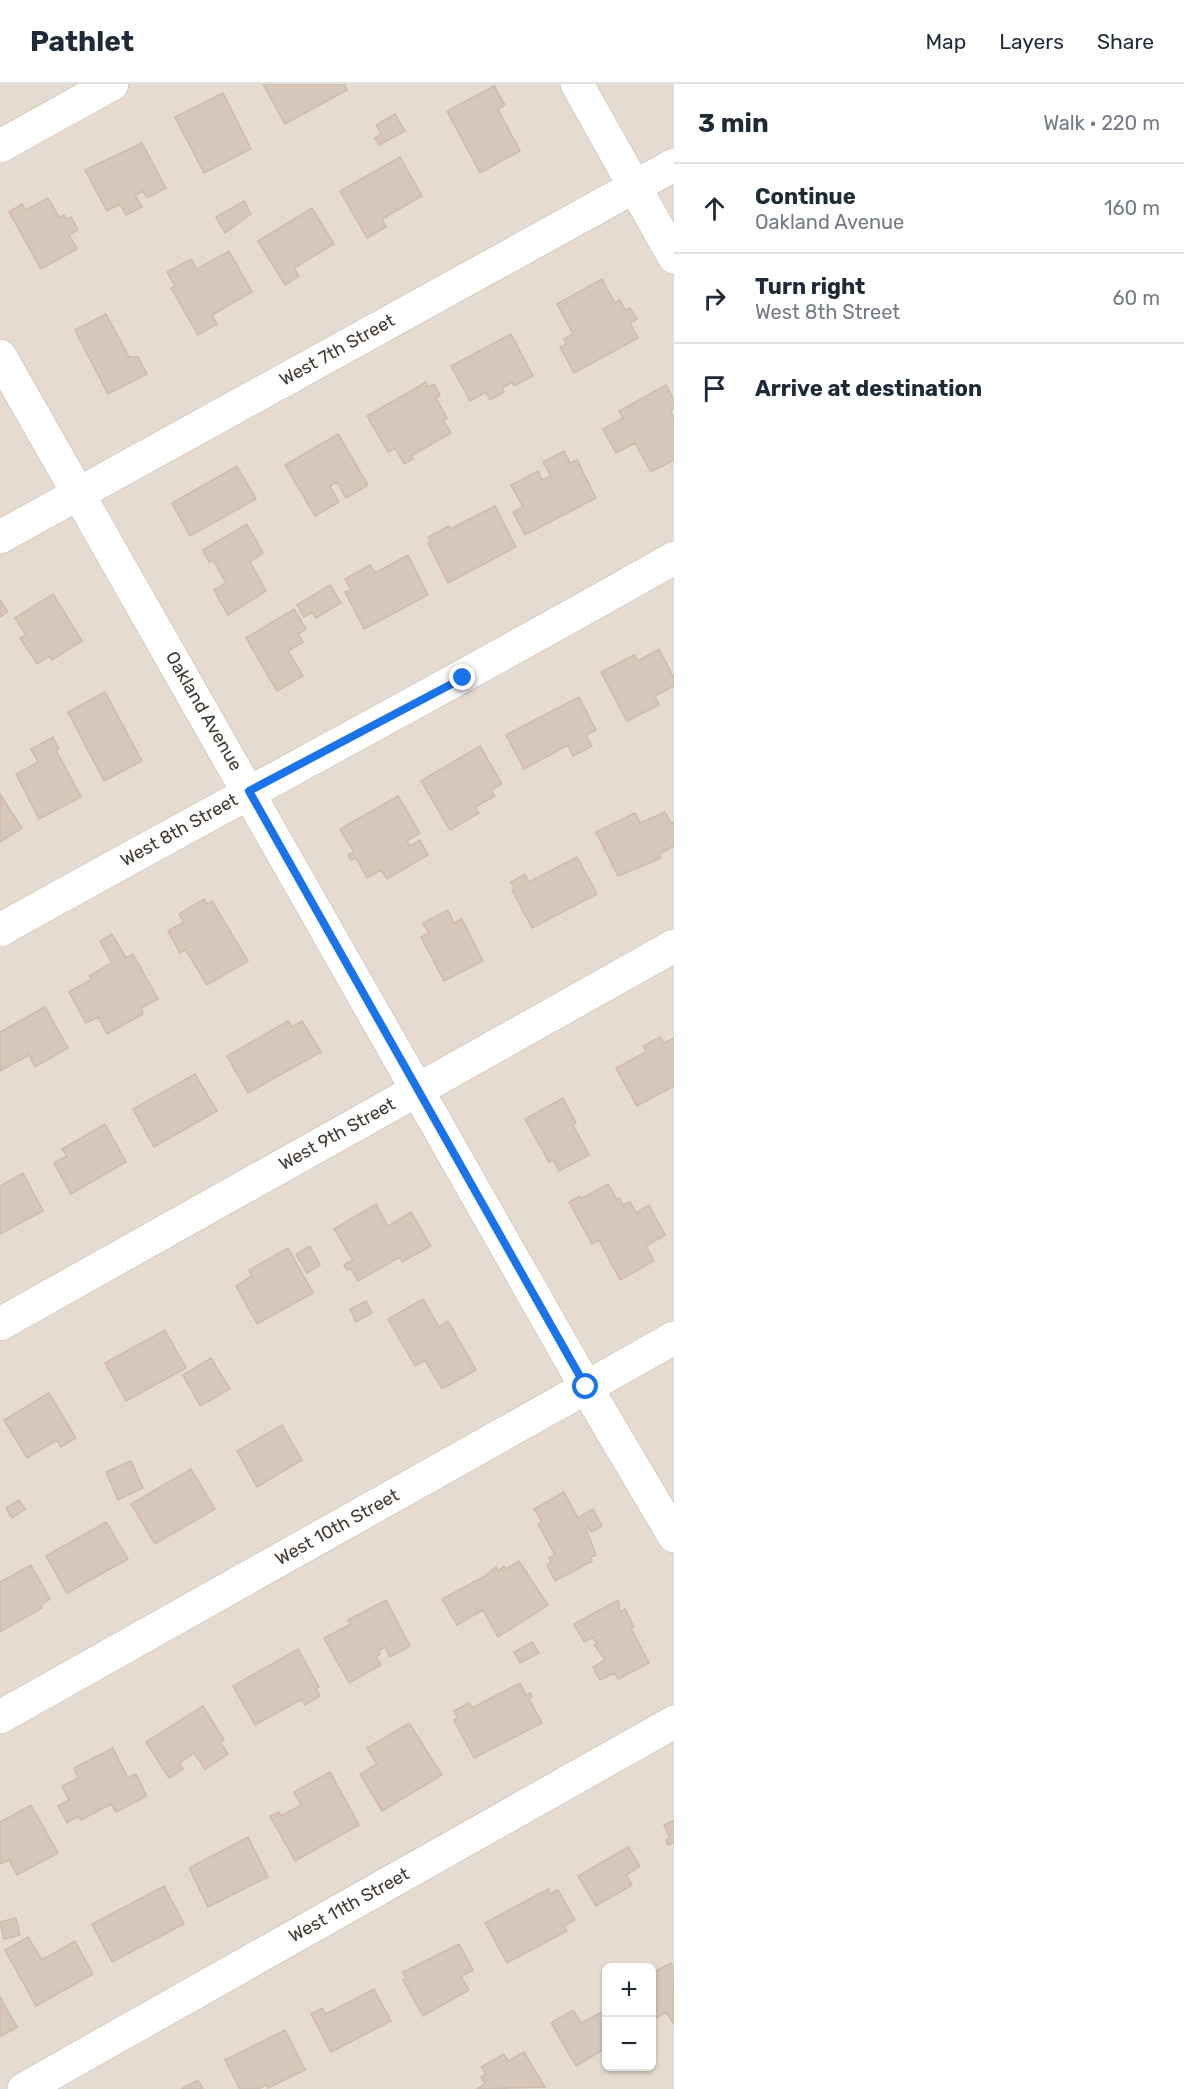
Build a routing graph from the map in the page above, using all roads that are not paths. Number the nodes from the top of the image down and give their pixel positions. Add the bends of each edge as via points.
1 (112, 84) edge
2 (577, 84) edge
3 (0, 146) edge
4 (674, 165) edge
5 (634, 187) junction
6 (674, 257) edge
7 (0, 356) edge
8 (79, 492) junction
9 (0, 537) edge
10 (674, 558) edge
11 (249, 791) junction
12 (0, 930) edge
13 (674, 946) edge
14 (417, 1089) junction
15 (0, 1324) edge
16 (674, 1338) edge
17 (586, 1387) junction
18 (674, 1536) edge
19 (0, 1717) edge
20 (674, 1722) edge
21 (24, 2089) edge

1 - 3 street
2 - 5 street
4 - 5 street, West 7th Street
5 - 6 street
5 - 8 street, West 7th Street
7 - 8 street, Oakland Avenue
8 - 9 street, West 7th Street
8 - 11 street, Oakland Avenue
10 - 11 street, West 8th Street via 463,678
11 - 12 street, West 8th Street
11 - 14 street, Oakland Avenue
13 - 14 street, West 9th Street
14 - 15 street, West 9th Street
14 - 17 street, Oakland Avenue
16 - 17 street, West 10th Street
17 - 18 street, Oakland Avenue
17 - 19 street, West 10th Street
20 - 21 street, West 11th Street

